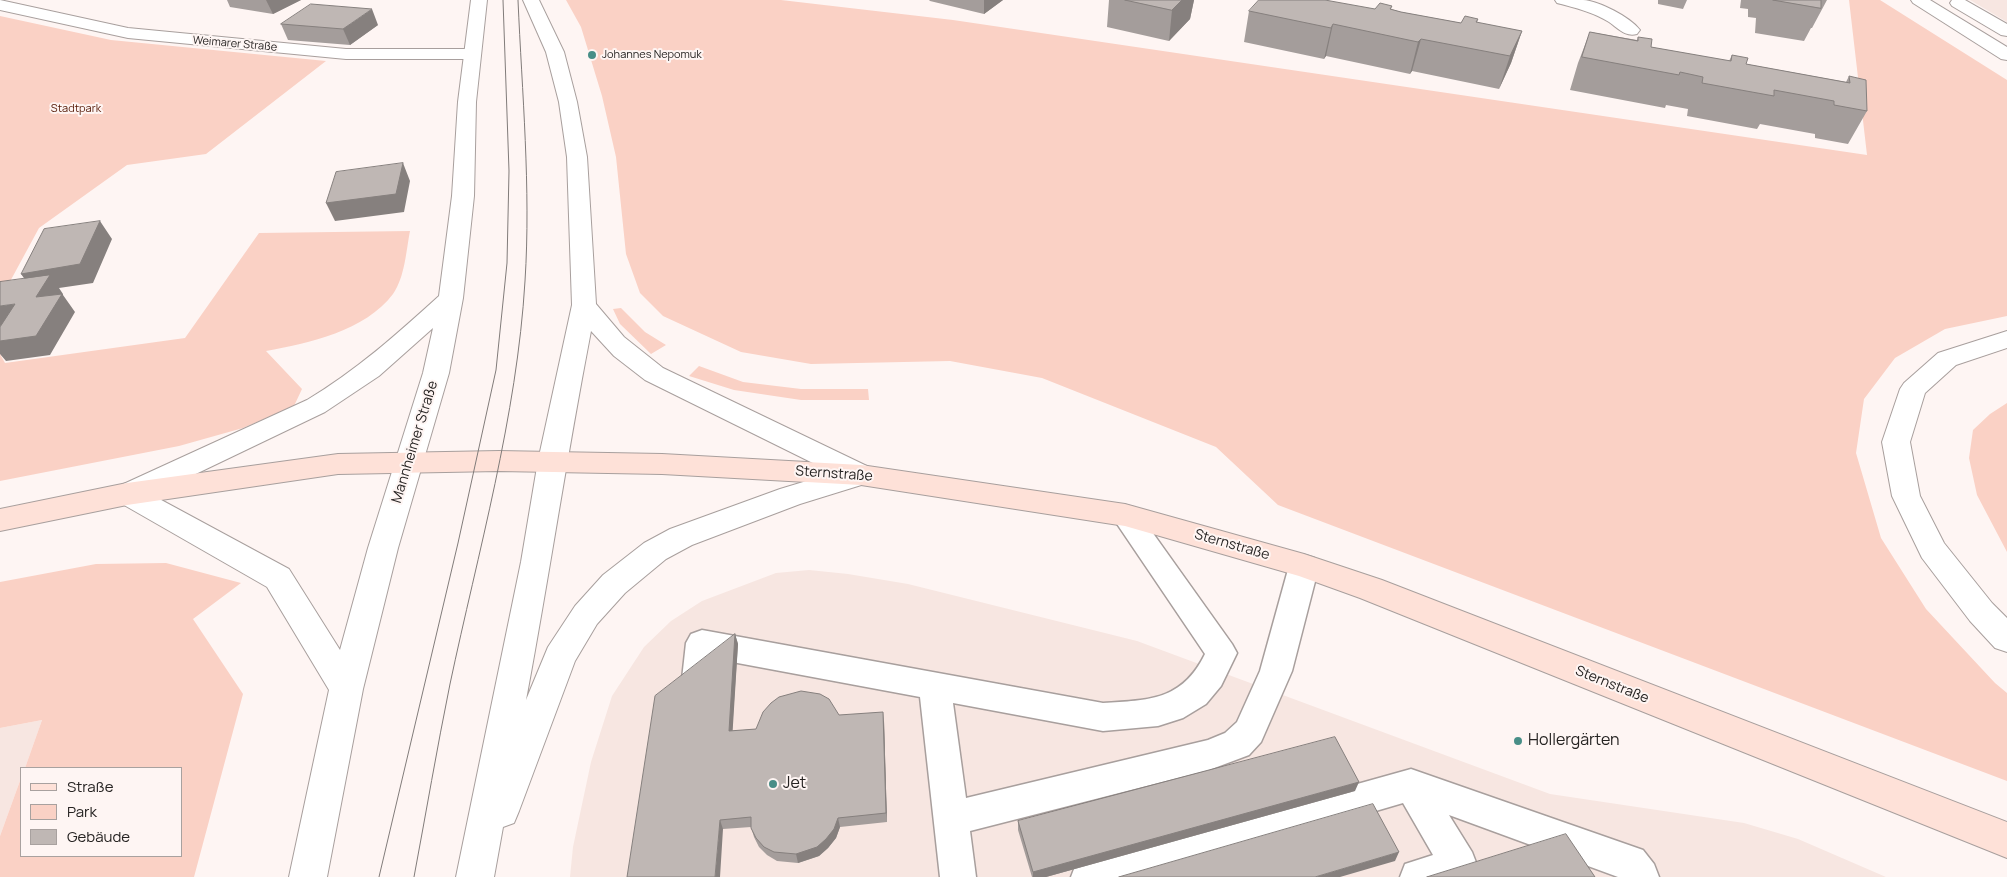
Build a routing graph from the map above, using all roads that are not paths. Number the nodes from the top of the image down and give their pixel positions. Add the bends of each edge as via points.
1 (479, 0) edge
2 (531, 0) edge
3 (1563, 0) edge
4 (1919, 0) edge
5 (1953, 0) edge
6 (0, 5) edge
7 (1968, 9) junction
8 (1935, 10) junction
9 (1631, 30) dead end
10 (2007, 31) edge
11 (472, 54) junction
12 (2007, 55) edge
13 (451, 298) junction
14 (584, 305) junction
15 (2007, 340) edge
16 (410, 461) junction
17 (552, 461) junction
18 (861, 475) junction
19 (126, 494) junction
20 (1126, 515) junction
21 (0, 520) edge
22 (1304, 566) junction
23 (2007, 640) edge
24 (935, 687) junction
25 (346, 689) junction
26 (693, 728) edge
27 (1412, 785) junction
28 (950, 819) junction
29 (2007, 840) edge
30 (308, 877) edge
31 (476, 877) edge
32 (958, 877) edge
33 (1089, 877) edge
34 (1418, 877) edge
35 (1641, 877) edge

1 - 11 street, Mannheimer Straße
2 - 14 street via 555,52 568,102 577,157
3 - 9 street via 1606,11
4 - 8 street
5 - 7 street
6 - 11 street, Weimarer Straße via 128,33 346,54
7 - 8 street
7 - 10 street
8 - 12 street
11 - 13 street, Mannheimer Straße via 463,196
13 - 16 street, Mannheimer Straße via 436,373
13 - 19 street via 398,348 344,391
14 - 17 street
14 - 18 street via 609,339 654,374
15 - 23 street via 1947,359 1913,390 1896,442 1906,496 1933,550
16 - 17 main road, Sternstraße
16 - 19 main road, Sternstraße via 306,467
16 - 25 street, Mannheimer Straße
17 - 18 main road, Sternstraße
17 - 31 street
18 - 20 main road, Sternstraße
18 - 31 street via 790,496 681,537 655,551 614,584 586,615 560,657
19 - 21 main road, Sternstraße
19 - 25 street via 278,578
20 - 22 main road, Sternstraße
20 - 24 lane via 1222,653 1206,682 1191,698 1164,712 1103,717
22 - 28 lane via 1273,679 1249,732 1237,744 1209,755
22 - 29 main road, Sternstraße via 1371,589
24 - 26 lane via 702,643
24 - 28 lane
25 - 30 street, Mannheimer Straße
27 - 33 lane
27 - 34 lane via 1459,865
27 - 35 lane via 1630,863
28 - 32 lane

